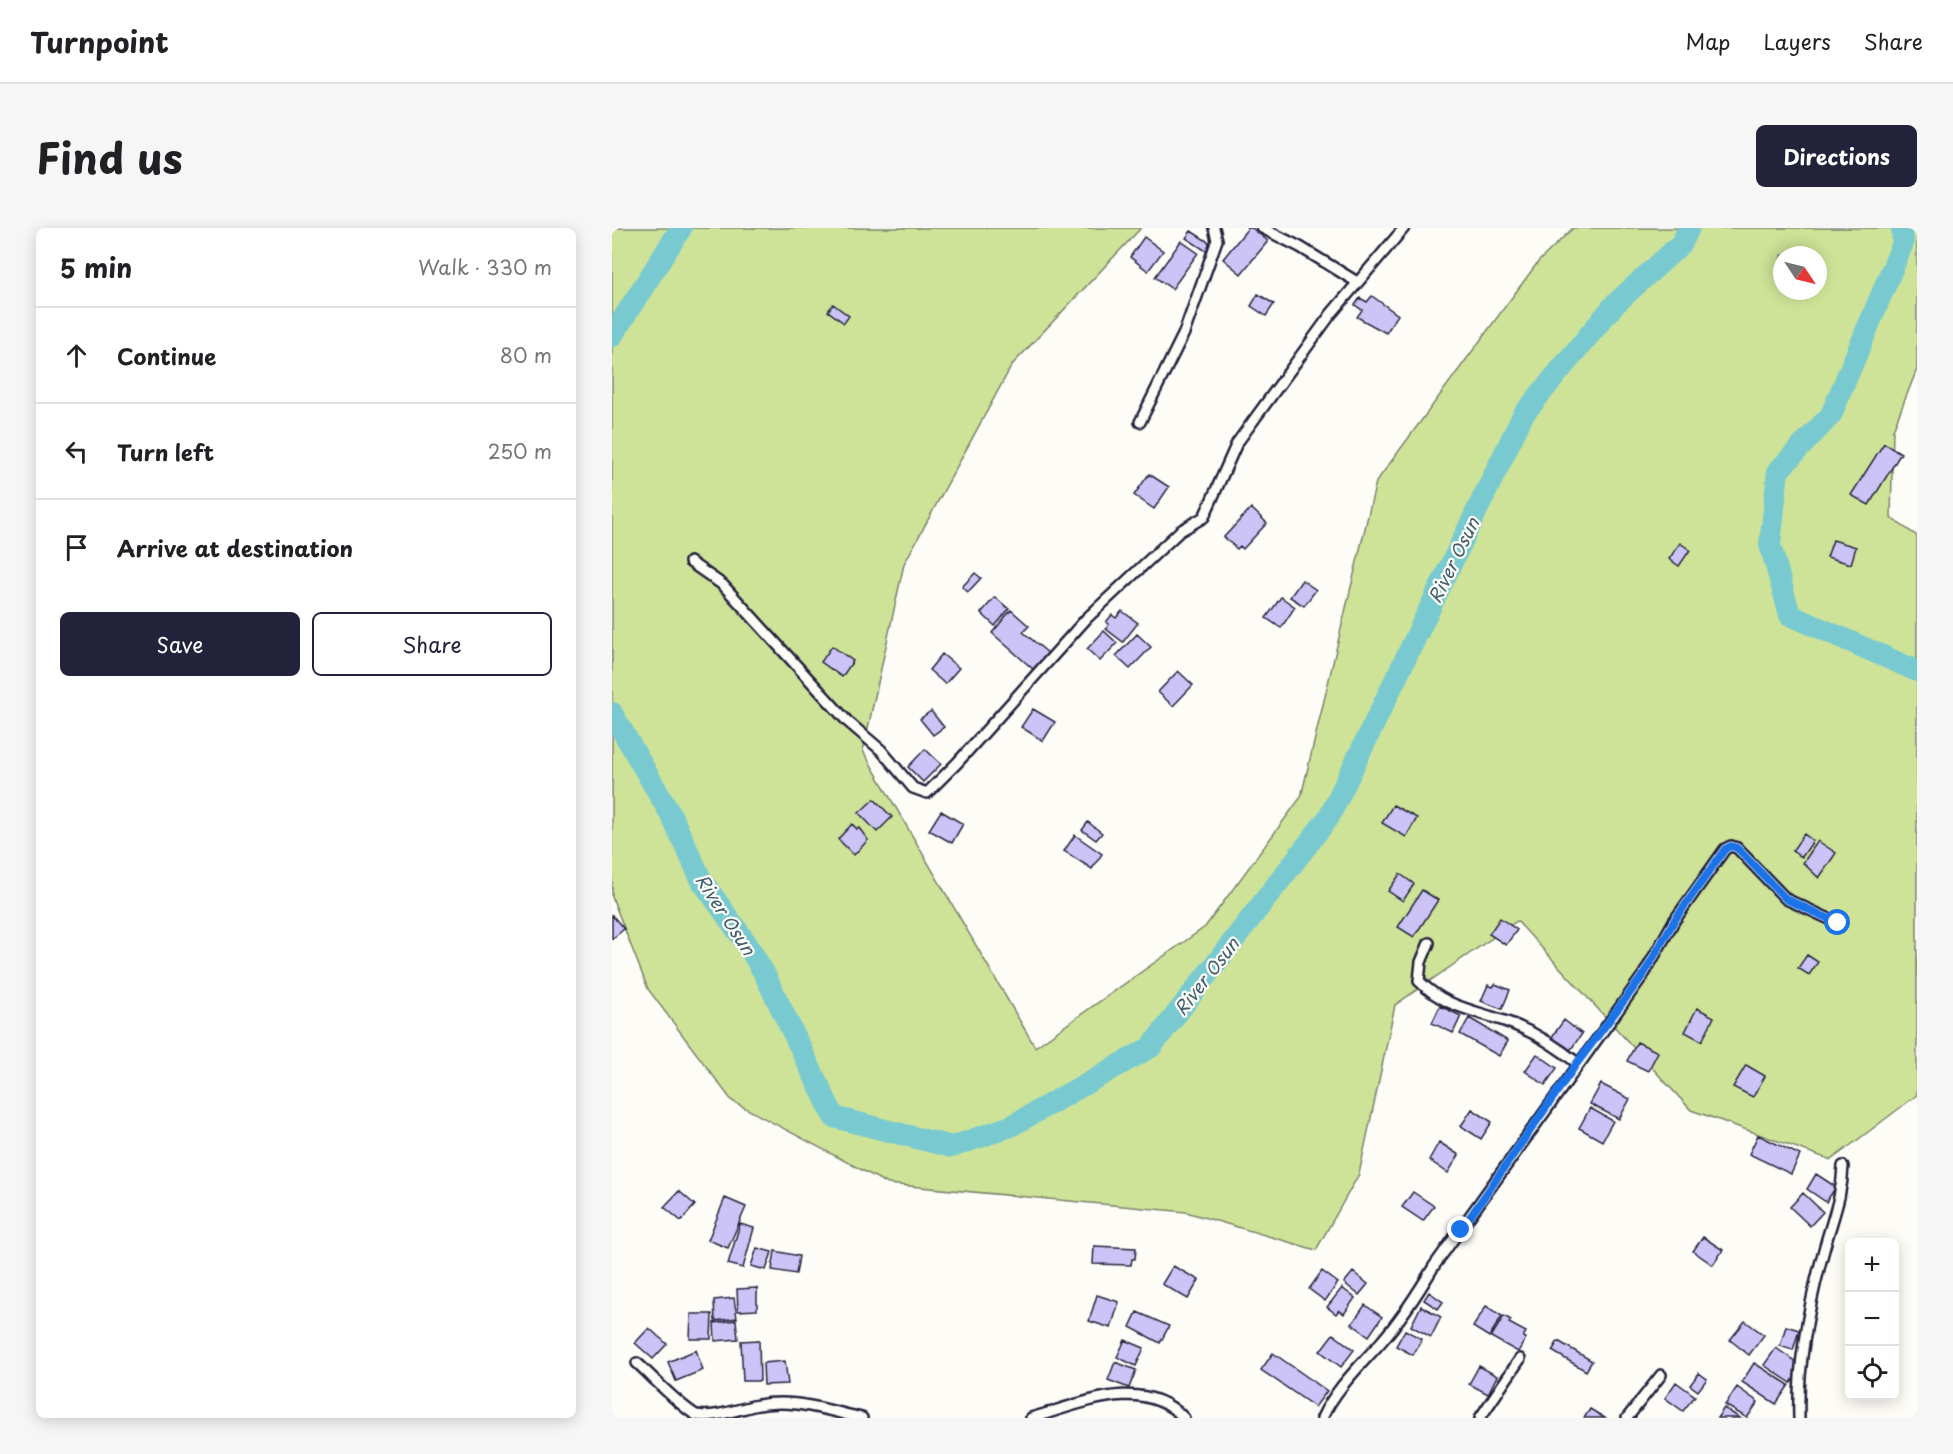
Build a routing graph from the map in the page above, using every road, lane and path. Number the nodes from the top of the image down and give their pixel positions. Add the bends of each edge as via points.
1 (1214, 228) edge
2 (1262, 228) edge
3 (1404, 228) edge
4 (1357, 282) junction
5 (1140, 422) dead end
6 (690, 562) dead end
7 (1838, 923) dead end
8 (1429, 943) dead end
9 (1577, 1063) junction
10 (1843, 1166) dead end
11 (1520, 1359) dead end
12 (637, 1363) dead end
13 (1661, 1376) dead end
14 (828, 1415) edge
15 (862, 1418) edge
16 (1031, 1418) edge
17 (1184, 1418) edge
18 (1322, 1418) edge
19 (1480, 1418) edge
20 (1627, 1418) edge
21 (1799, 1418) edge

1 - 5 street via 1217,240 1184,333
2 - 4 street
3 - 4 street
4 - 6 street via 1237,443 1204,516 1180,531 1088,618 927,792 913,788 723,585
7 - 9 street via 1786,899 1757,866 1731,846 1725,849 1657,947 1644,974
8 - 9 street via 1419,981 1434,996 1524,1030 1558,1047
9 - 18 street via 1416,1297 1351,1372
10 - 21 street via 1842,1195 1825,1247 1806,1334
11 - 19 street
12 - 14 street via 698,1416 722,1417 784,1401 809,1404
13 - 20 street
14 - 15 street
16 - 17 street via 1101,1396 1129,1395 1161,1402

